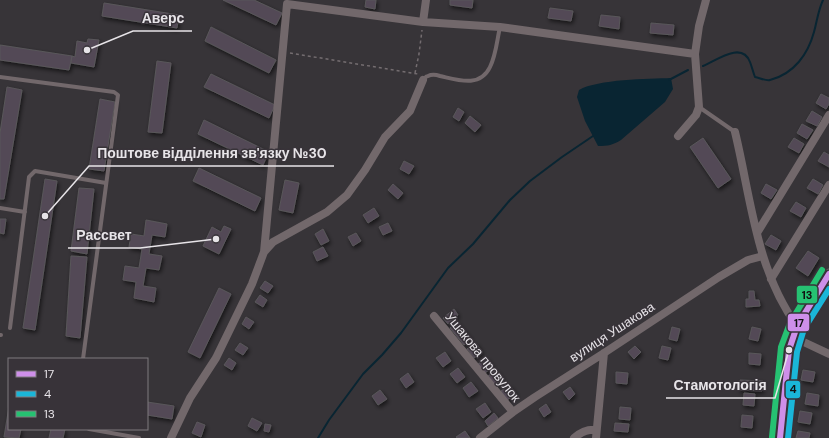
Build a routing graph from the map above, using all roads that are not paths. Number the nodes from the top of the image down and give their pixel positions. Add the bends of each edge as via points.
1 (426, 0) edge
2 (706, 0) edge
3 (423, 22) junction
4 (500, 27) junction
5 (695, 54) junction
6 (0, 77) edge
7 (426, 78) joint
8 (699, 107) junction
9 (829, 115) edge
10 (735, 132) joint
11 (678, 136) dead end
12 (106, 183) junction
13 (829, 186) edge
14 (0, 208) edge
15 (25, 212) junction
16 (757, 233) junction
17 (264, 252) junction
18 (763, 256) junction
19 (829, 274) edge
20 (771, 279) junction
21 (434, 316) dead end
22 (797, 326) junction
23 (10, 328) dead end
24 (793, 337) junction
25 (604, 353) junction
26 (829, 354) edge
27 (83, 358) edge
28 (512, 412) junction
29 (95, 430) edge
30 (596, 434) edge
31 (139, 438) edge
32 (171, 438) edge
33 (480, 438) edge
34 (574, 438) edge
35 (780, 438) edge

1 - 3 street
2 - 5 street
3 - 4 street
3 - 17 street via 286,4
4 - 5 street
4 - 7 lane via 492,62 480,79 468,81 435,75
5 - 8 street
6 - 12 lane via 114,92 118,95
7 - 17 street via 410,111 385,137 366,170 347,195 327,212 273,242
8 - 10 lane
8 - 11 street via 696,115
9 - 16 street
10 - 16 street
12 - 15 lane via 35,171 29,177
12 - 27 lane
13 - 20 street
14 - 15 lane
15 - 23 lane
16 - 18 street
17 - 32 street via 252,284 219,351 190,398
18 - 20 street
18 - 25 street, вулиця Ушакова via 748,260 730,270
19 - 22 main road
20 - 22 street
21 - 28 street, Ушакова провулок
22 - 24 main road
24 - 26 street
24 - 35 main road via 789,350
25 - 28 street, вулиця Ушакова
25 - 30 street
28 - 33 street, вулиця Ушакова
29 - 31 lane
30 - 34 street via 590,429

